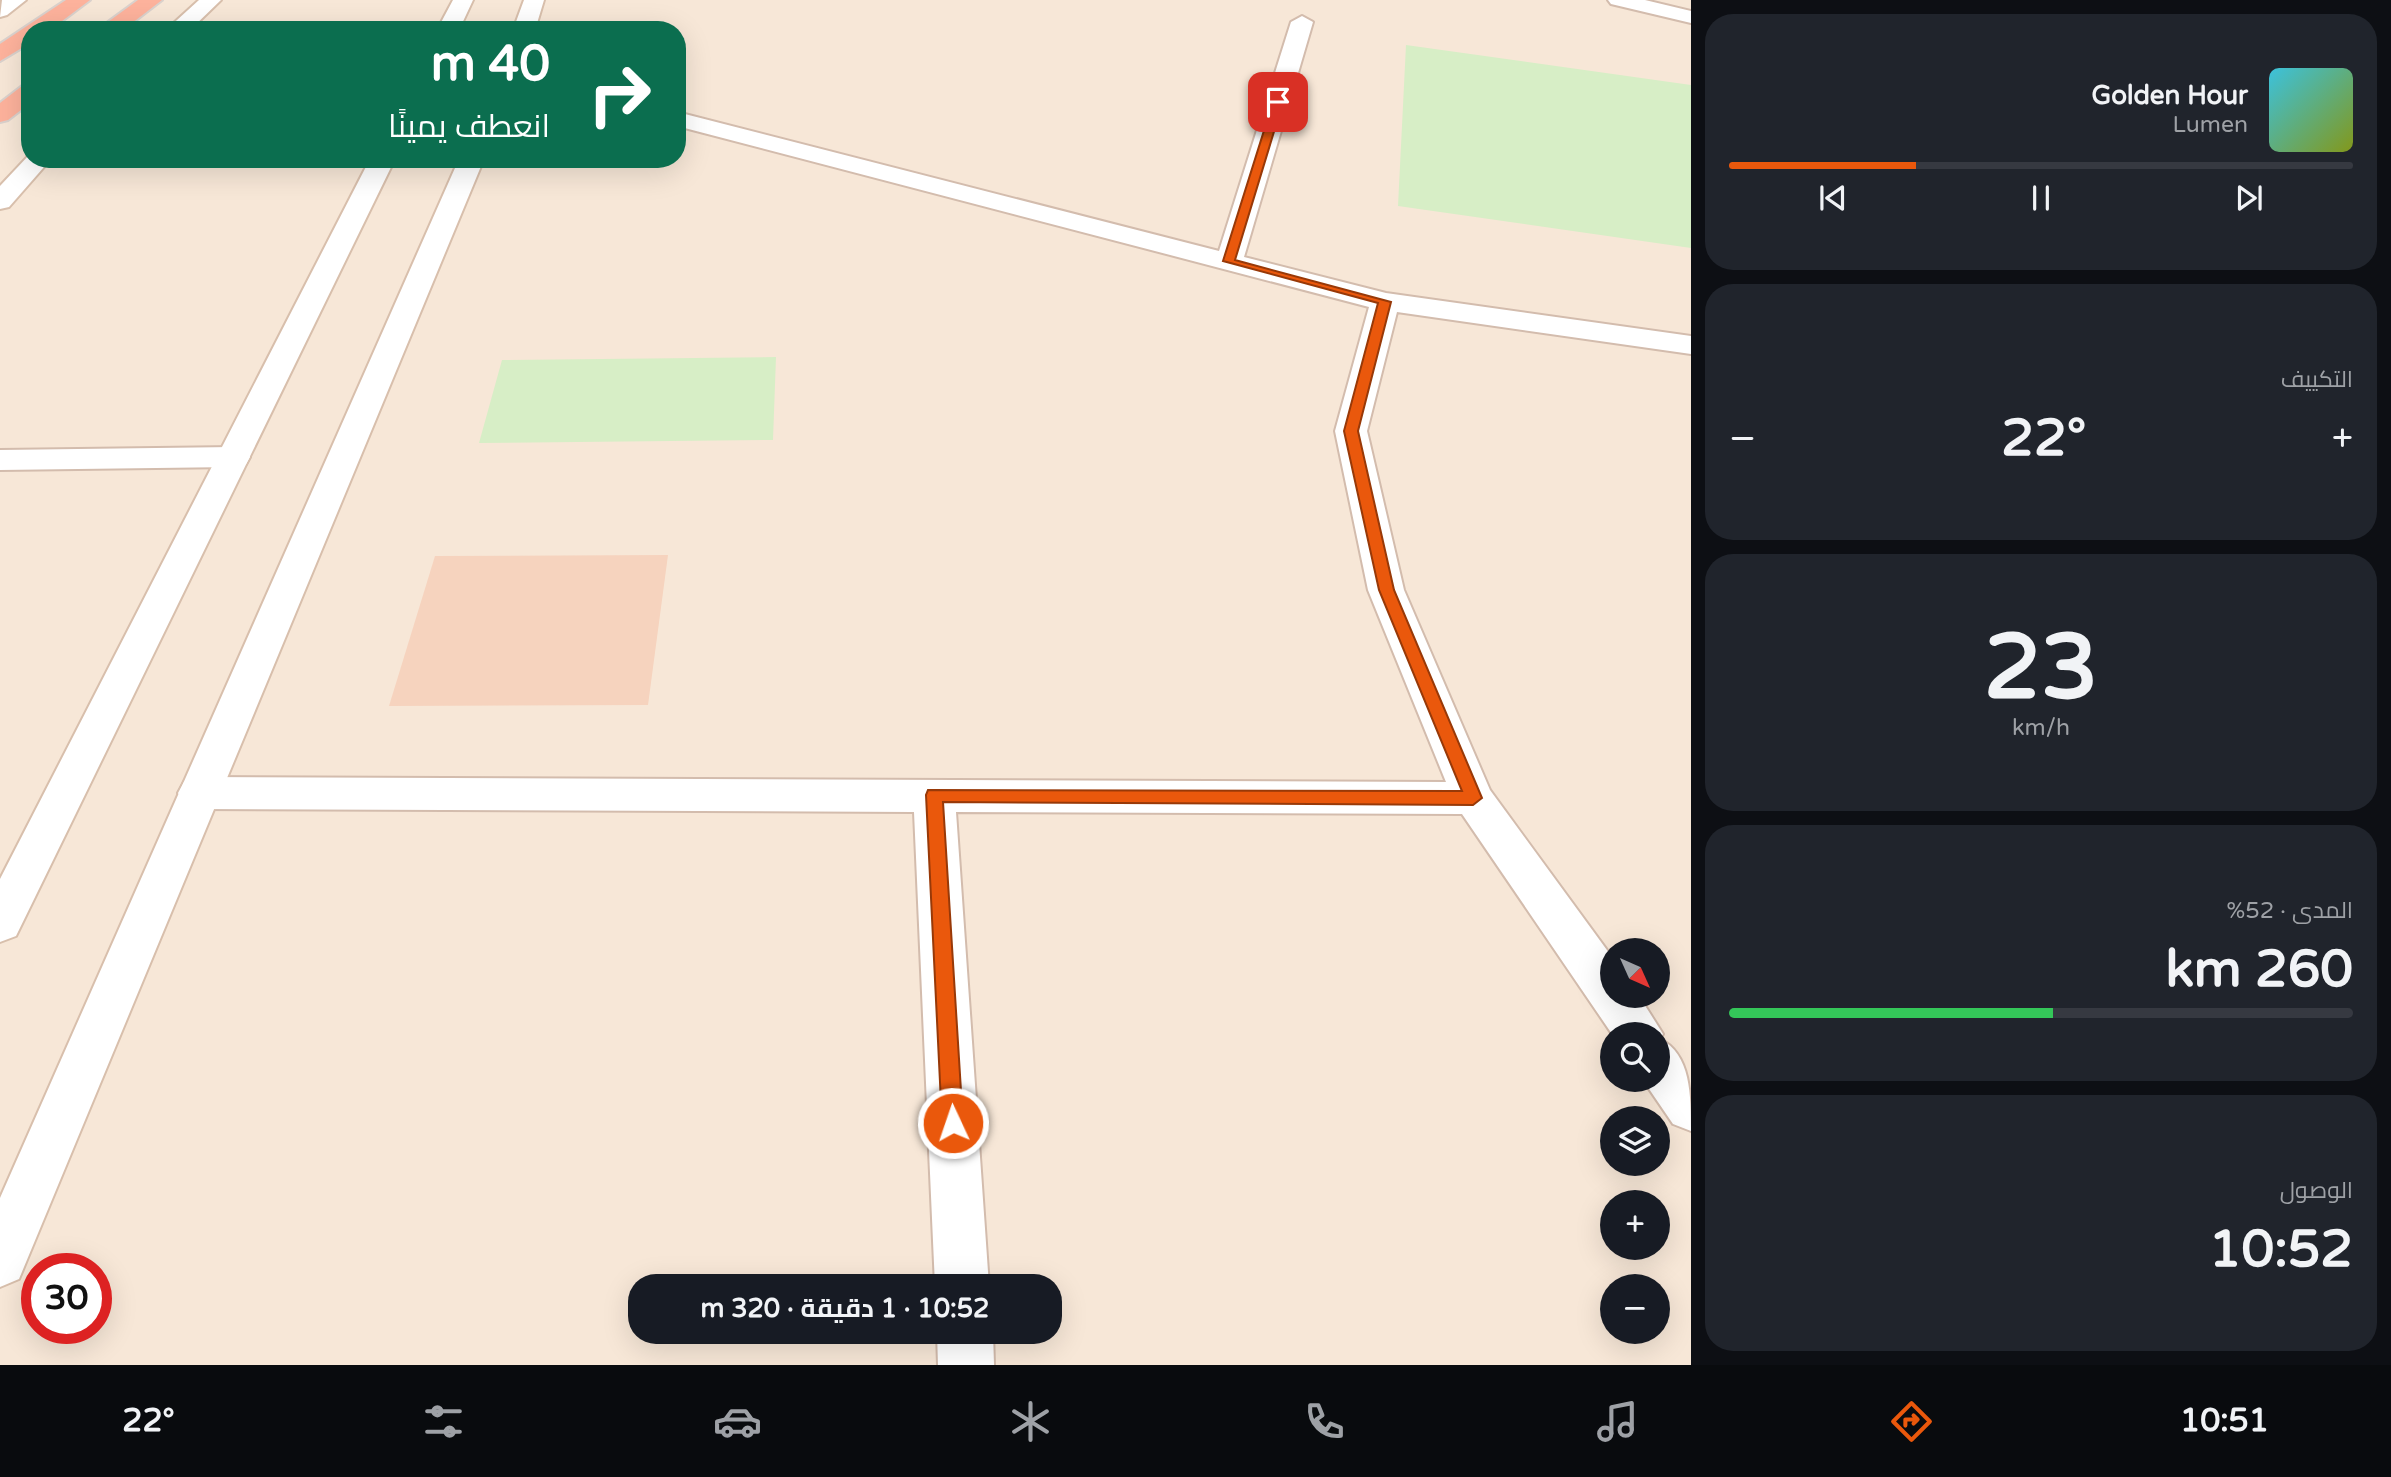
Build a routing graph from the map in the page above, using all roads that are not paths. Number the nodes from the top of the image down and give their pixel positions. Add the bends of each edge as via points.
1 (16, 0) edge
2 (80, 0) edge
3 (152, 0) edge
4 (212, 0) edge
5 (463, 0) edge
6 (534, 0) edge
7 (1618, 0) edge
8 (0, 11) edge
9 (1691, 17) edge
10 (48, 21) edge
11 (121, 21) edge
12 (188, 21) edge
13 (452, 21) edge
14 (527, 21) edge
15 (1302, 22) dead end
16 (21, 39) edge
17 (0, 54) edge
18 (21, 98) edge
19 (0, 114) edge
20 (686, 121) edge
21 (31, 168) edge
22 (378, 168) edge
23 (468, 168) edge
24 (0, 201) edge
25 (1229, 261) junction
26 (1385, 302) junction
27 (1691, 345) edge
28 (233, 457) junction
29 (0, 460) edge
30 (200, 793) junction
31 (934, 795) junction
32 (1473, 798) junction
33 (0, 923) edge
34 (1600, 978) edge
35 (1670, 1078) edge
36 (1691, 1108) edge
37 (0, 1260) edge
38 (961, 1274) edge
39 (966, 1344) edge
40 (967, 1365) edge

1 - 8 street
2 - 10 highway
3 - 11 highway
4 - 12 street
5 - 13 street
6 - 14 street
7 - 9 street
15 - 25 street
16 - 17 highway
18 - 19 highway
20 - 25 street
21 - 24 street
22 - 28 street
23 - 30 street
25 - 26 street
26 - 27 street
26 - 32 street via 1351,431 1386,590
28 - 29 street
28 - 33 street
30 - 31 street
30 - 37 street
31 - 32 street
31 - 38 street
32 - 34 street
35 - 36 street
39 - 40 street

